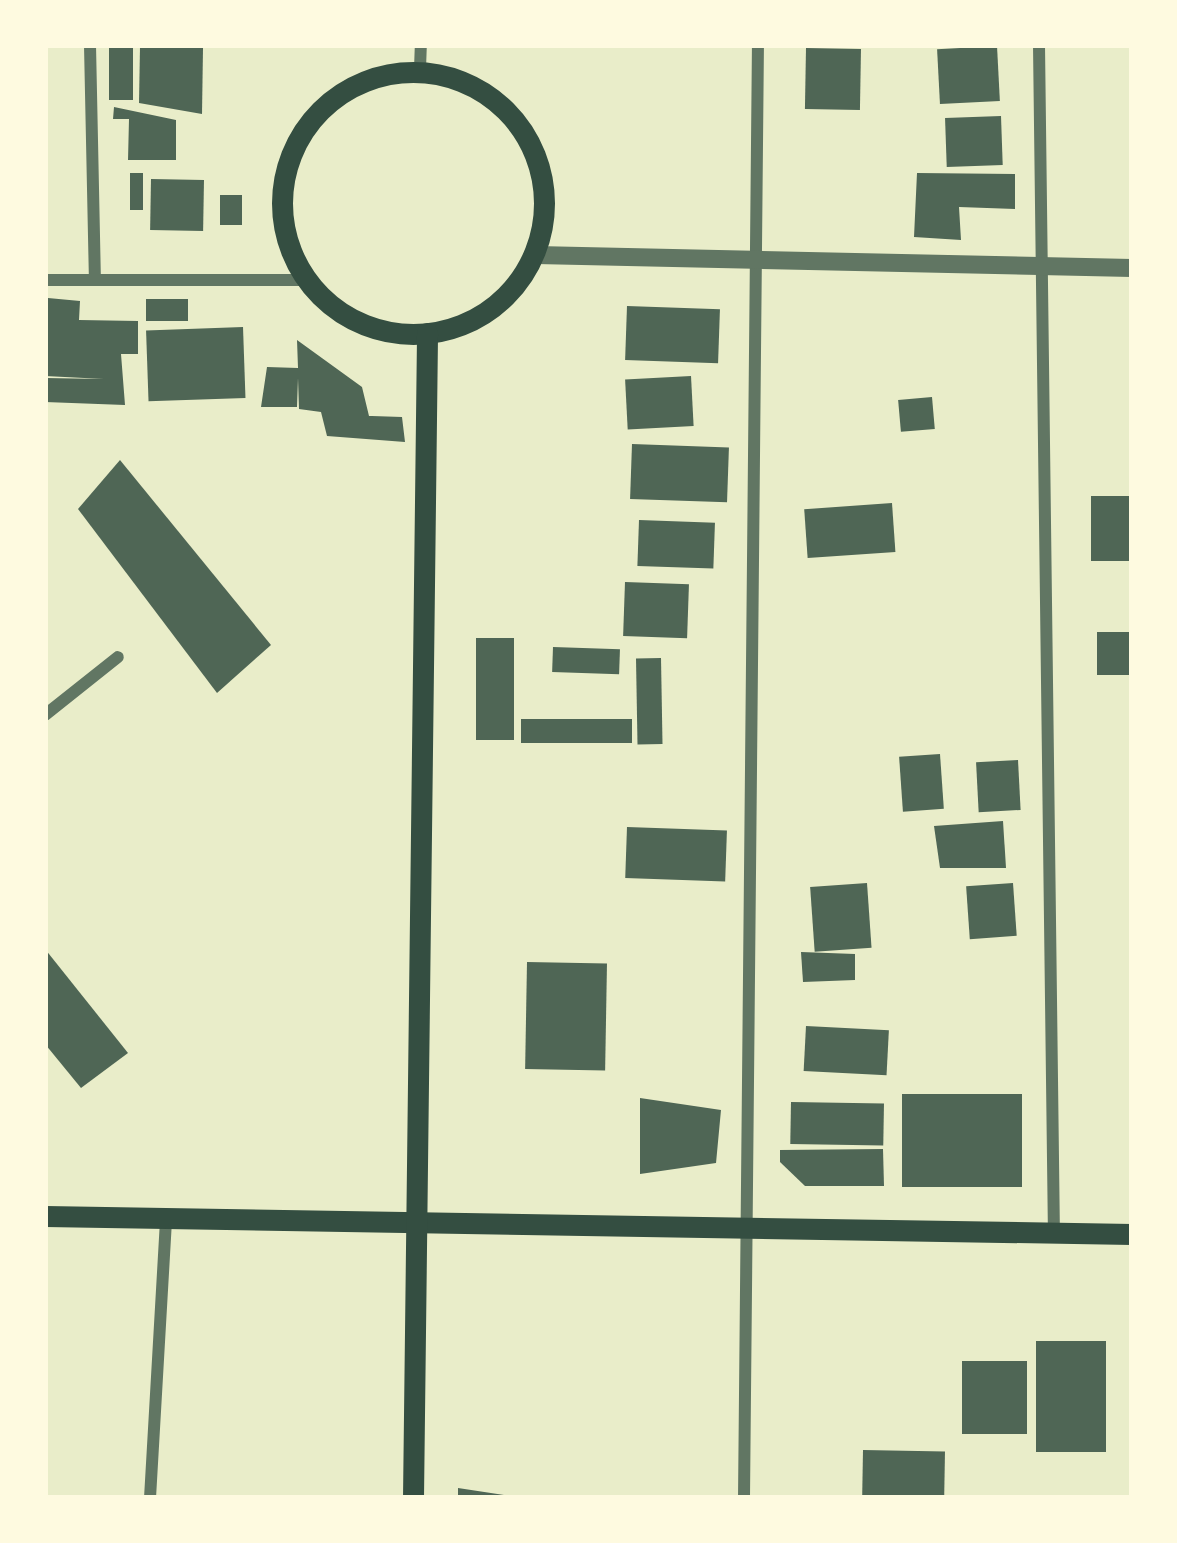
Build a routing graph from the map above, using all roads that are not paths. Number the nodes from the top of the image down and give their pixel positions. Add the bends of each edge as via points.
1 (90, 45) edge
2 (421, 45) edge
3 (758, 45) edge
4 (1039, 45) edge
5 (420, 69) junction
6 (536, 255) junction
7 (756, 264) junction
8 (1132, 268) edge
9 (1042, 269) junction
10 (45, 280) edge
11 (95, 280) junction
12 (304, 280) junction
13 (427, 333) junction
14 (118, 657) dead end
15 (45, 715) edge
16 (45, 1216) edge
17 (166, 1217) junction
18 (421, 1220) junction
19 (753, 1226) junction
20 (1132, 1234) edge
21 (1054, 1236) junction
22 (149, 1498) edge
23 (413, 1498) edge
24 (745, 1498) edge

1 - 11 street
2 - 5 street
3 - 7 street
4 - 9 street
5 - 6 main road via 479,90 529,142 544,213
5 - 12 main road via 367,81 304,128 282,207
6 - 7 street
6 - 13 main road via 494,306
7 - 9 street
7 - 19 street
8 - 9 street
9 - 21 street
10 - 11 street
11 - 12 street
12 - 13 main road via 356,323
13 - 18 main road
14 - 15 street
16 - 17 main road
17 - 18 main road
17 - 22 street
18 - 19 main road
18 - 23 main road
19 - 21 main road
19 - 24 street
20 - 21 main road

